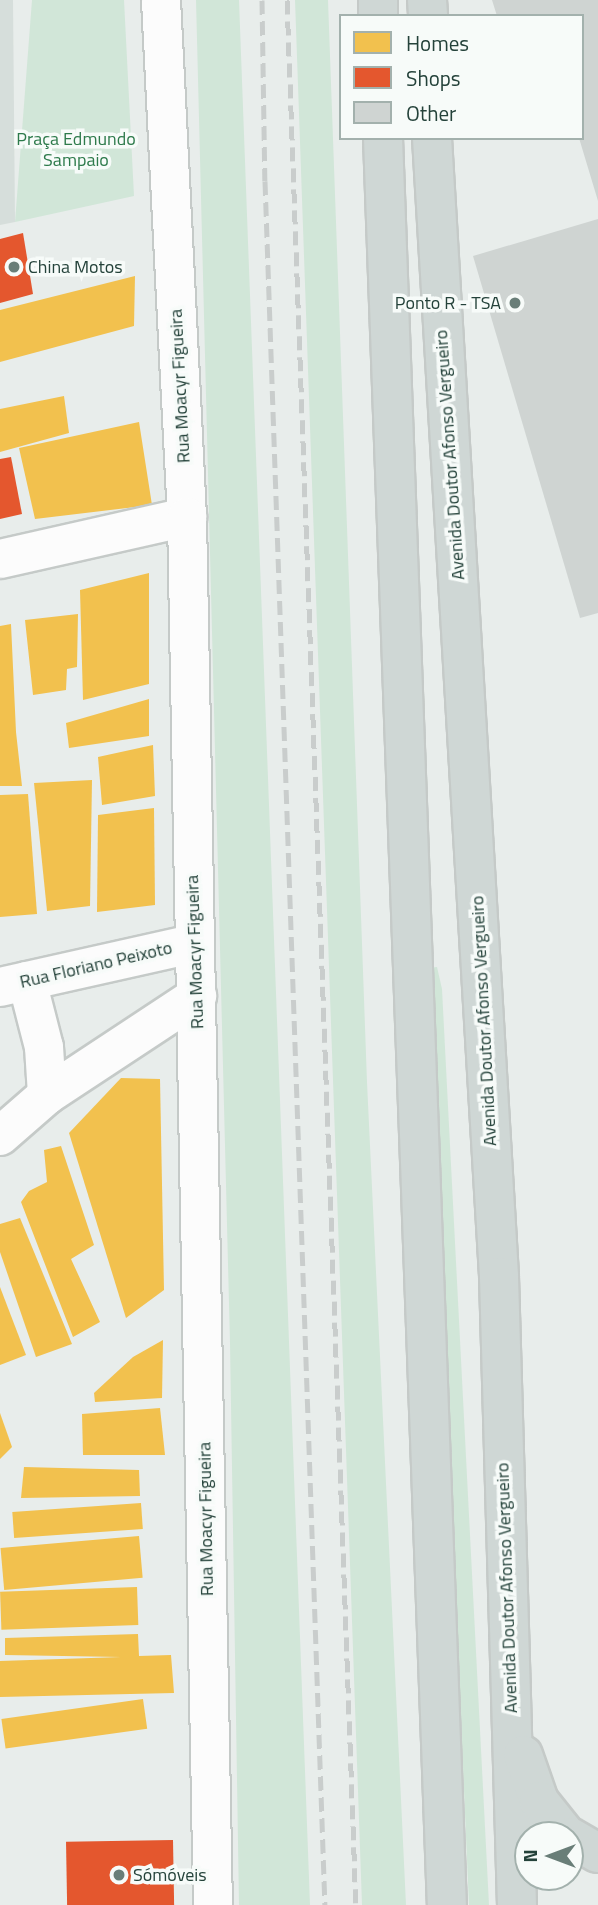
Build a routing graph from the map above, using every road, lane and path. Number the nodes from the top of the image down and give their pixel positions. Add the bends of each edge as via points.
1 (161, 0) edge
2 (383, 140) edge
3 (432, 140) edge
4 (187, 517) junction
5 (0, 559) edge
6 (193, 944) junction
7 (14, 984) edge
8 (197, 996) junction
9 (47, 1094) junction
10 (0, 1136) edge
11 (511, 1719) junction
12 (556, 1821) edge
13 (213, 1905) edge
14 (447, 1905) edge
15 (517, 1905) edge

1 - 4 main road, Rua Moacyr Figueira
2 - 14 main road
3 - 11 main road, Avenida Doutor Afonso Vergueiro via 499,1277
4 - 5 main road
4 - 6 main road, Rua Moacyr Figueira
6 - 7 main road, Rua Floriano Peixoto
6 - 8 main road, Rua Moacyr Figueira
7 - 9 main road via 44,1047
8 - 9 main road
8 - 13 main road, Rua Moacyr Figueira
9 - 10 main road
11 - 12 main road via 539,1801
11 - 15 main road, Avenida Doutor Afonso Vergueiro

